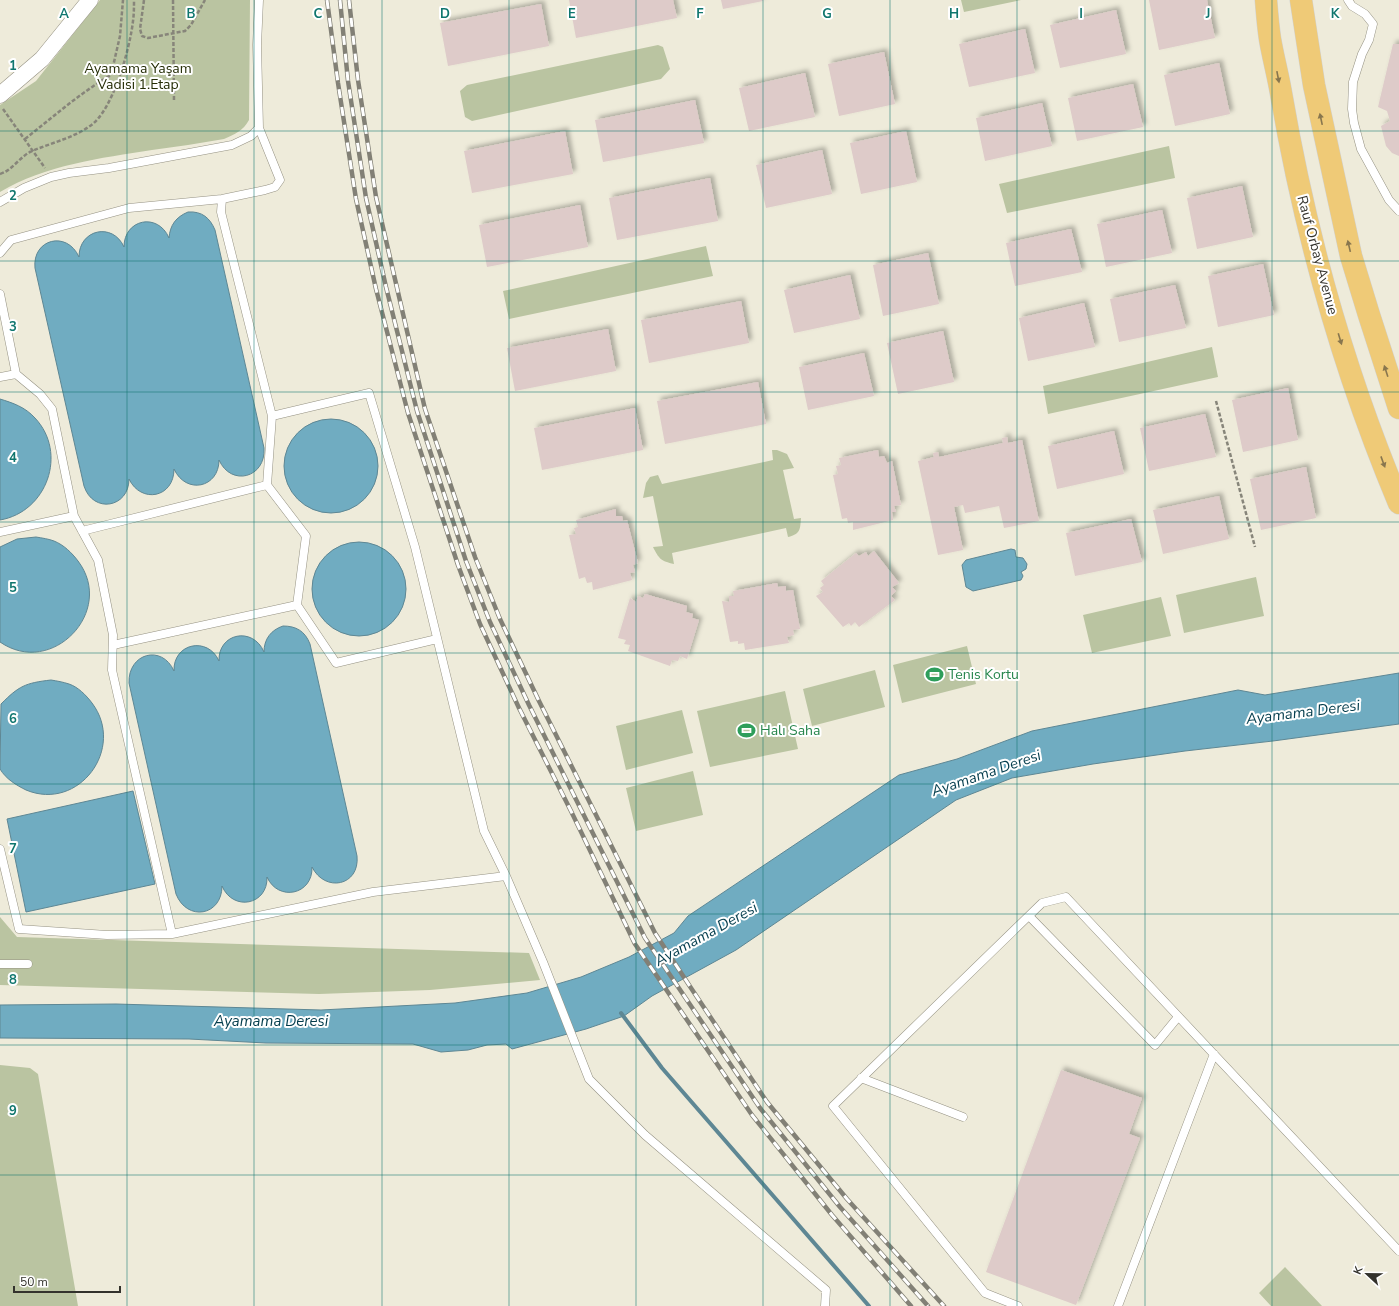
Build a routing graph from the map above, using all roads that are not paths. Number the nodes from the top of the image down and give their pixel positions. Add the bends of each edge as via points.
1 (90, 0) edge
2 (259, 0) edge
3 (1253, 0) edge
4 (1266, 0) edge
5 (1301, 0) edge
6 (1348, 0) edge
7 (1270, 39) junction
8 (0, 94) edge
9 (259, 128) junction
10 (222, 199) junction
11 (0, 202) edge
12 (1399, 211) edge
13 (0, 253) edge
14 (0, 294) edge
15 (16, 374) junction
16 (0, 377) edge
17 (1399, 408) edge
18 (272, 416) junction
19 (267, 485) junction
20 (1399, 503) edge
21 (74, 516) junction
22 (82, 530) junction
23 (0, 532) edge
24 (297, 605) junction
25 (437, 639) junction
26 (113, 644) junction
27 (0, 849) edge
28 (506, 876) junction
29 (1029, 916) junction
30 (172, 934) junction
31 (0, 964) edge
32 (28, 964) dead end
33 (1178, 1017) junction
34 (1214, 1054) junction
35 (862, 1078) junction
36 (962, 1116) dead end
37 (1399, 1251) edge
38 (825, 1306) edge
39 (1018, 1306) edge
40 (1118, 1306) edge

1 - 8 street via 42,59
2 - 9 lane
3 - 7 highway
4 - 7 highway, Rauf Orbay Avenue
17 -> 5 highway via 1351,256 1314,85
6 - 12 lane via 1373,24 1353,82 1352,109 1357,136 1361,149 1389,200
7 -> 20 highway, Rauf Orbay Avenue via 1310,234 1348,366
9 - 10 lane via 280,180 275,187
9 - 11 lane via 251,136 232,144 51,177 24,188
10 - 13 lane via 129,208 11,240
10 - 18 lane via 220,212
14 - 15 lane
15 - 16 lane
15 - 21 lane via 40,394 52,410
18 - 19 lane
18 - 25 lane via 370,393 415,547
19 - 22 lane
19 - 24 lane via 306,536
21 - 22 lane
21 - 23 lane
22 - 26 lane via 98,560
24 - 25 lane via 336,663
24 - 26 lane
25 - 28 lane via 484,831
26 - 30 lane via 112,670
27 - 30 lane via 20,929 107,935
28 - 30 lane via 373,892
28 - 38 lane via 590,1079 645,1135 826,1290
29 - 33 lane via 1042,903 1066,898
29 - 33 lane via 1156,1045
29 - 35 lane
31 - 32 lane
33 - 34 lane
34 - 37 lane
34 - 40 lane
35 - 36 lane
35 - 39 lane via 833,1106 985,1293

